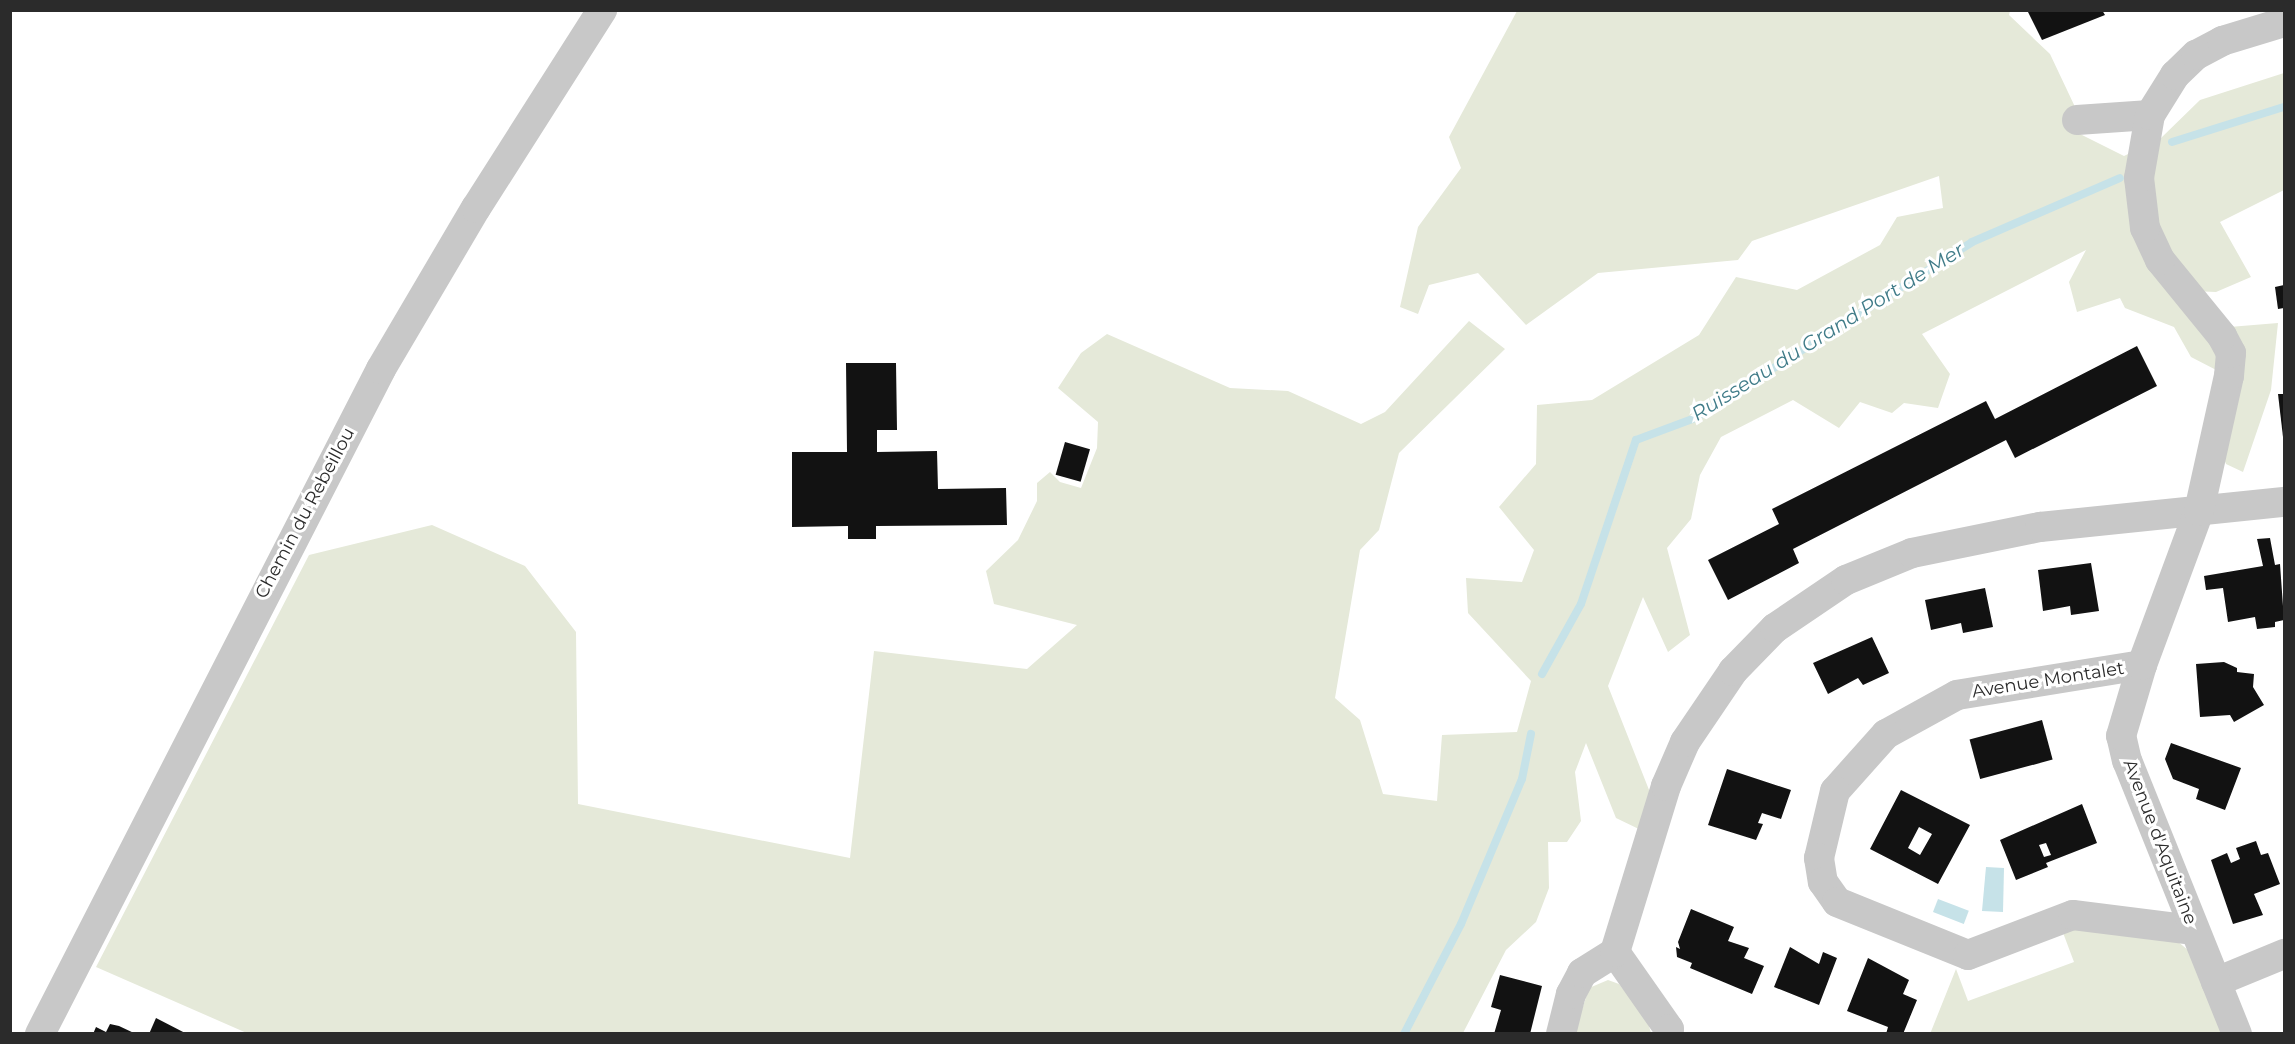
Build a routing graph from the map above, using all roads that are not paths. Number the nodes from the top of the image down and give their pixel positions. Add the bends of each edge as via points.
1 (602, 10) edge
2 (2284, 22) edge
3 (2150, 115) junction
4 (2077, 120) dead end
5 (2284, 502) edge
6 (2199, 511) junction
7 (2142, 665) junction
8 (2194, 930) junction
9 (1615, 952) junction
10 (2284, 954) edge
11 (2216, 982) junction
12 (1674, 1032) edge
13 (40, 1034) edge
14 (1561, 1034) edge
15 (2237, 1034) edge

1 - 13 street, Chemin du Rebeillou via 476,208 381,369
2 - 3 street via 2222,41 2196,55 2175,75
3 - 4 street
3 - 6 street, Avenue d'Aquitaine via 2139,177 2145,228 2160,260 2222,336 2231,353
5 - 6 street
6 - 7 street, Avenue d'Aquitaine
6 - 9 street via 2040,527 1912,553 1846,580 1775,628 1733,671 1684,742 1666,786
7 - 8 street, Avenue d'Aquitaine via 2121,736
7 - 8 street, Avenue Montalet via 1957,695 1886,734 1834,790 1819,858 1823,882 1837,902 1968,955 2073,915
8 - 11 street, Avenue d'Aquitaine
9 - 12 street
9 - 14 street via 1582,973 1571,994
10 - 11 street
11 - 15 street, Avenue d'Aquitaine

